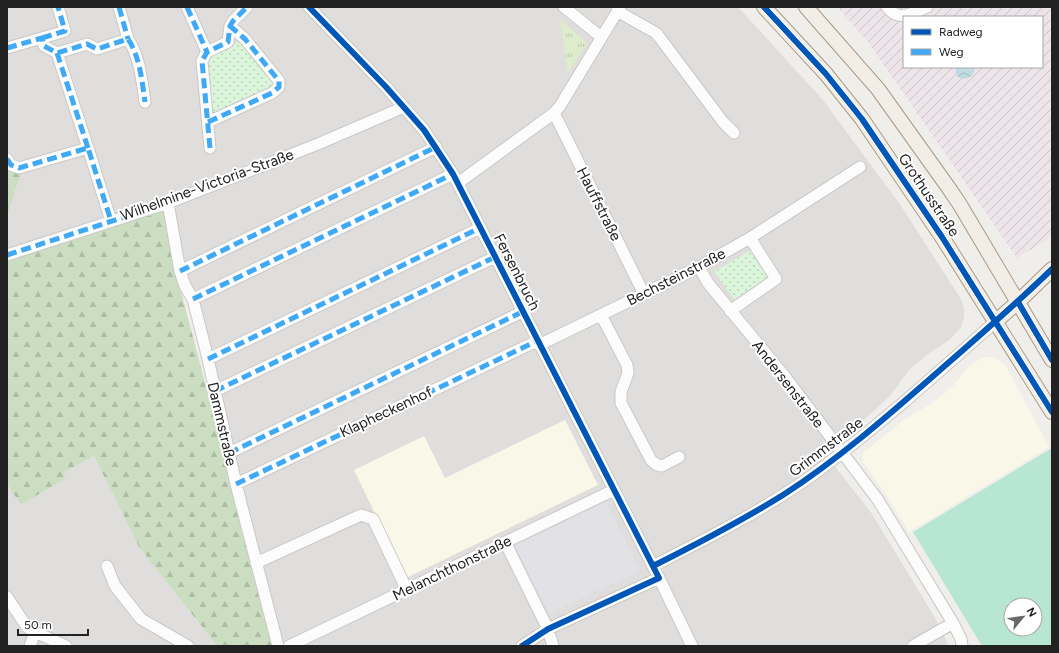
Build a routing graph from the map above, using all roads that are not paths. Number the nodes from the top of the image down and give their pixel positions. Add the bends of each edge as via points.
1 (58, 7) edge
2 (119, 7) edge
3 (187, 7) edge
4 (247, 7) edge
5 (309, 7) edge
6 (564, 7) edge
7 (764, 7) edge
8 (806, 7) edge
9 (887, 7) edge
10 (927, 7) edge
11 (619, 9) edge
12 (230, 26) junction
13 (602, 37) junction
14 (42, 38) junction
15 (128, 38) junction
16 (7, 48) edge
17 (207, 52) junction
18 (57, 53) junction
19 (145, 102) dead end
20 (404, 107) junction
21 (554, 113) junction
22 (208, 122) junction
23 (734, 133) dead end
24 (436, 147) junction
25 (88, 148) junction
26 (210, 148) dead end
27 (7, 160) edge
28 (860, 166) dead end
29 (455, 179) junction
30 (168, 203) junction
31 (111, 221) junction
32 (480, 228) junction
33 (750, 238) junction
34 (7, 255) edge
35 (495, 257) junction
36 (699, 268) junction
37 (1052, 269) edge
38 (180, 271) junction
39 (644, 294) junction
40 (193, 299) junction
41 (1018, 302) junction
42 (730, 311) junction
43 (522, 312) junction
44 (601, 314) junction
45 (995, 322) junction
46 (538, 343) junction
47 (208, 359) junction
48 (1052, 360) edge
49 (215, 391) junction
50 (1052, 412) edge
51 (842, 452) junction
52 (229, 453) junction
53 (679, 457) dead end
54 (236, 484) junction
55 (614, 490) junction
56 (505, 542) junction
57 (256, 563) junction
58 (108, 566) dead end
59 (653, 566) junction
60 (659, 578) junction
61 (407, 590) junction
62 (7, 597) edge
63 (953, 623) junction
64 (548, 629) junction
65 (36, 632) junction
66 (30, 646) edge
67 (66, 646) edge
68 (188, 646) edge
69 (278, 646) edge
70 (289, 646) edge
71 (522, 646) edge
72 (553, 646) edge
73 (692, 646) edge
74 (913, 646) edge
75 (962, 646) edge

1 - 14 street via 65,31
2 - 15 street
3 - 17 street
4 - 12 street
5 - 20 street, Fersenbruch
6 - 13 street
7 - 45 main road, Grothusstraße via 826,74 862,119 942,237
8 - 41 main road, Grothusstraße via 878,89 959,203
9 - 10 street via 898,15 913,13
11 - 13 street
11 - 23 street via 656,33
12 - 17 street via 228,42
12 - 22 street via 245,39 279,81 279,87 272,93
13 - 21 street
14 - 16 street
14 - 18 street via 44,46
15 - 18 street via 96,49 87,44
15 - 19 street via 133,45
17 - 22 street via 202,61
18 - 25 street
20 - 24 street, Fersenbruch
20 - 30 street, Wilhelmine-Victoria-Straße
21 - 29 street
21 - 39 street, Hauffstraße
22 - 26 street
24 - 29 street, Fersenbruch
24 - 38 street
25 - 27 street via 20,168 11,165
25 - 31 street
28 - 33 street, Bechsteinstraße
29 - 32 street, Fersenbruch
29 - 40 street
30 - 31 street, Wilhelmine-Victoria-Straße
30 - 38 street, Dammstraße
31 - 34 street, Wilhelmine-Victoria-Straße
32 - 35 street, Fersenbruch
32 - 47 street
33 - 36 street, Bechsteinstraße
33 - 42 street via 776,279
35 - 43 street, Fersenbruch
35 - 49 street
36 - 39 street, Bechsteinstraße
36 - 42 street, Andersenstraße via 708,284
37 - 41 main road
38 - 40 street, Dammstraße
39 - 44 street, Bechsteinstraße
40 - 47 street, Dammstraße
41 - 45 main road
41 - 48 main road, Grothusstraße
42 - 51 street, Andersenstraße via 786,378
43 - 46 street, Fersenbruch
43 - 52 street, Klapheckenhof
44 - 46 street, Bechsteinstraße
44 - 53 street via 627,364 628,374 621,392 621,403 651,460 662,466
45 - 50 main road, Grothusstraße
45 - 51 street, Grimmstraße
46 - 54 street, Klapheckenhof
46 - 55 street, Fersenbruch
47 - 49 street, Dammstraße
49 - 52 street, Dammstraße
51 - 59 street, Grimmstraße via 757,510
51 - 63 street, Andersenstraße via 878,500
52 - 54 street, Dammstraße
54 - 57 street, Dammstraße
55 - 56 street, Melanchthonstraße
55 - 59 street, Fersenbruch
56 - 61 street, Melanchthonstraße
56 - 64 street
57 - 61 street via 361,515 373,520
57 - 69 street, Dammstraße
58 - 68 street via 115,586 141,619
59 - 60 street, Fersenbruch
60 - 64 street
60 - 73 street, Fersenbruch
61 - 70 street, Melanchthonstraße
62 - 65 street via 27,627
63 - 74 street
63 - 75 street, Andersenstraße
64 - 71 street
64 - 72 street
65 - 66 street
65 - 67 street

